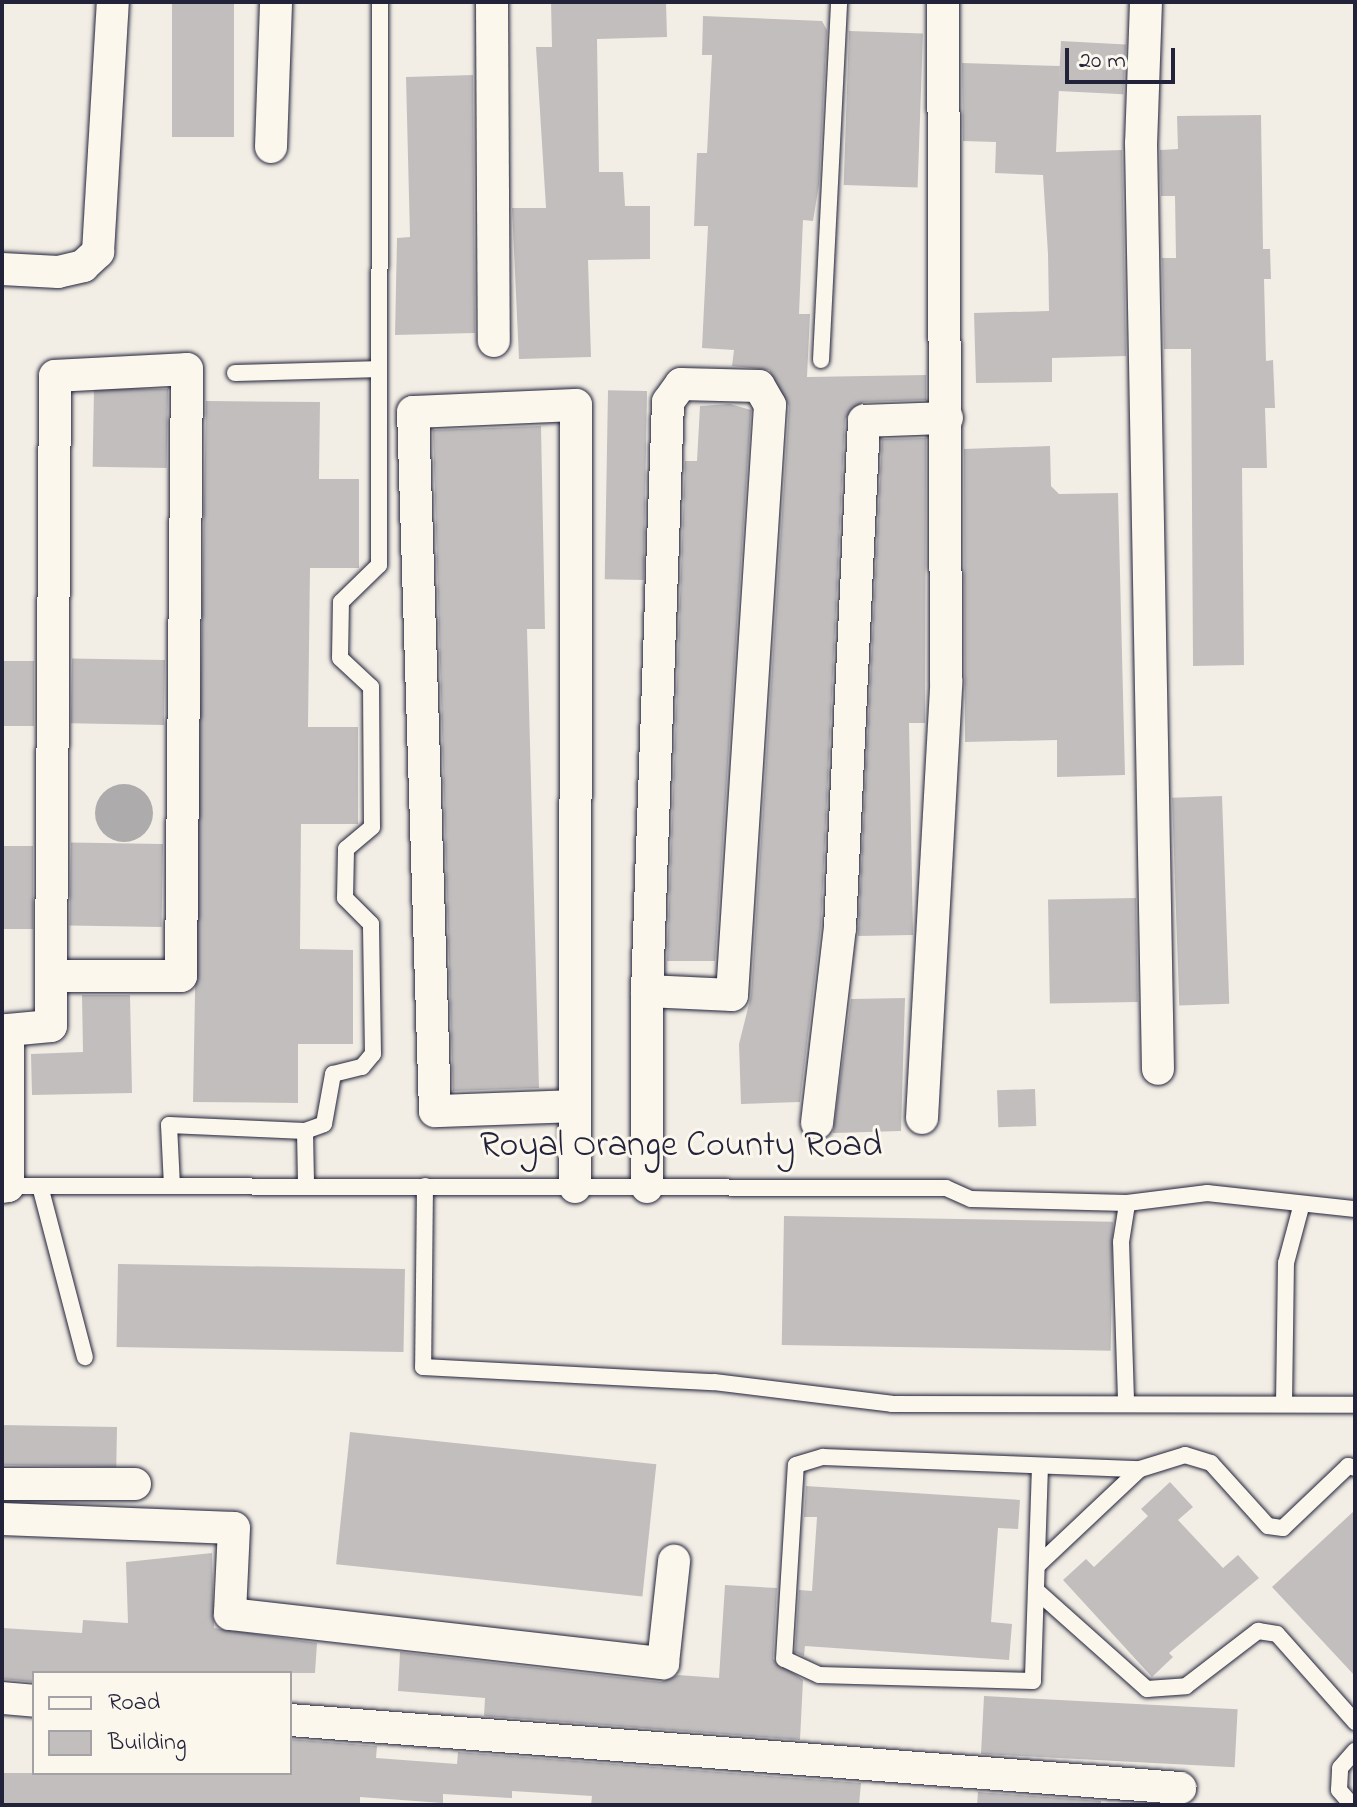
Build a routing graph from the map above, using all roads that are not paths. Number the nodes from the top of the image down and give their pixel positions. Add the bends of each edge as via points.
1 (113, 2) edge
2 (276, 2) edge
3 (380, 2) edge
4 (492, 2) edge
5 (839, 2) edge
6 (943, 2) edge
7 (1146, 2) edge
8 (271, 147) dead end
9 (2, 269) edge
10 (494, 341) dead end
11 (821, 360) dead end
12 (374, 369) junction
13 (235, 373) dead end
14 (947, 418) junction
15 (51, 976) junction
16 (647, 991) junction
17 (5, 1021) edge
18 (1158, 1069) dead end
19 (5, 1105) edge
20 (574, 1106) junction
21 (922, 1118) dead end
22 (817, 1123) dead end
23 (305, 1131) junction
24 (306, 1185) junction
25 (17, 1186) edge
26 (172, 1186) junction
27 (425, 1186) junction
28 (575, 1187) junction
29 (647, 1187) junction
30 (1127, 1203) junction
31 (1301, 1207) junction
32 (1355, 1209) edge
33 (85, 1357) dead end
34 (1126, 1400) junction
35 (1284, 1404) junction
36 (1355, 1405) edge
37 (1040, 1466) junction
38 (1355, 1468) edge
39 (1140, 1469) junction
40 (2, 1484) edge
41 (135, 1484) dead end
42 (2, 1519) edge
43 (674, 1561) dead end
44 (1038, 1565) junction
45 (1038, 1592) junction
46 (2, 1698) edge
47 (32, 1701) edge
48 (292, 1720) edge
49 (1355, 1722) edge
50 (1355, 1751) edge
51 (1180, 1788) dead end
52 (1352, 1805) edge

1 - 9 street via 98,252 83,266 58,272
2 - 8 street
3 - 12 lane
4 - 10 street
5 - 11 lane
6 - 14 street
7 - 18 street via 1141,143
12 - 13 lane
12 - 23 lane via 379,565 341,602 340,658 371,687 372,827 346,849 345,898 371,924 373,1054 362,1067 333,1074 324,1124
14 - 21 street via 946,682
14 - 22 street via 864,421 840,928
15 - 15 street via 55,376 187,369 181,976
15 - 17 street via 51,1026
16 - 16 street via 668,402 681,384 759,386 770,405 732,995
16 - 29 street
17 - 19 street
19 - 25 street
20 - 20 street via 435,1111 413,412 576,405
20 - 28 street
23 - 24 lane
23 - 26 lane via 169,1125
24 - 26 lane, Royal Orange County Road
24 - 27 lane, Royal Orange County Road
25 - 26 lane, Royal Orange County Road
25 - 33 lane
27 - 28 lane, Royal Orange County Road
27 - 34 lane via 423,1367 714,1382 892,1404
28 - 29 lane, Royal Orange County Road
29 - 30 lane, Royal Orange County Road via 946,1188 971,1199
30 - 31 lane, Royal Orange County Road via 1207,1193
30 - 34 lane via 1121,1242
31 - 32 lane, Royal Orange County Road
31 - 35 lane via 1286,1263
34 - 35 lane
35 - 36 lane
37 - 39 lane
37 - 44 lane
37 - 45 lane via 823,1457 796,1465 784,1659 819,1675 1033,1681
38 - 39 lane via 1348,1466 1283,1528 1268,1526 1211,1463 1185,1455
39 - 44 lane
40 - 41 street
42 - 43 street via 234,1528 230,1614 663,1663
44 - 45 lane
45 - 49 lane via 1147,1689 1186,1686 1258,1631 1277,1634
46 - 47 street
48 - 51 street
50 - 52 lane via 1340,1779

